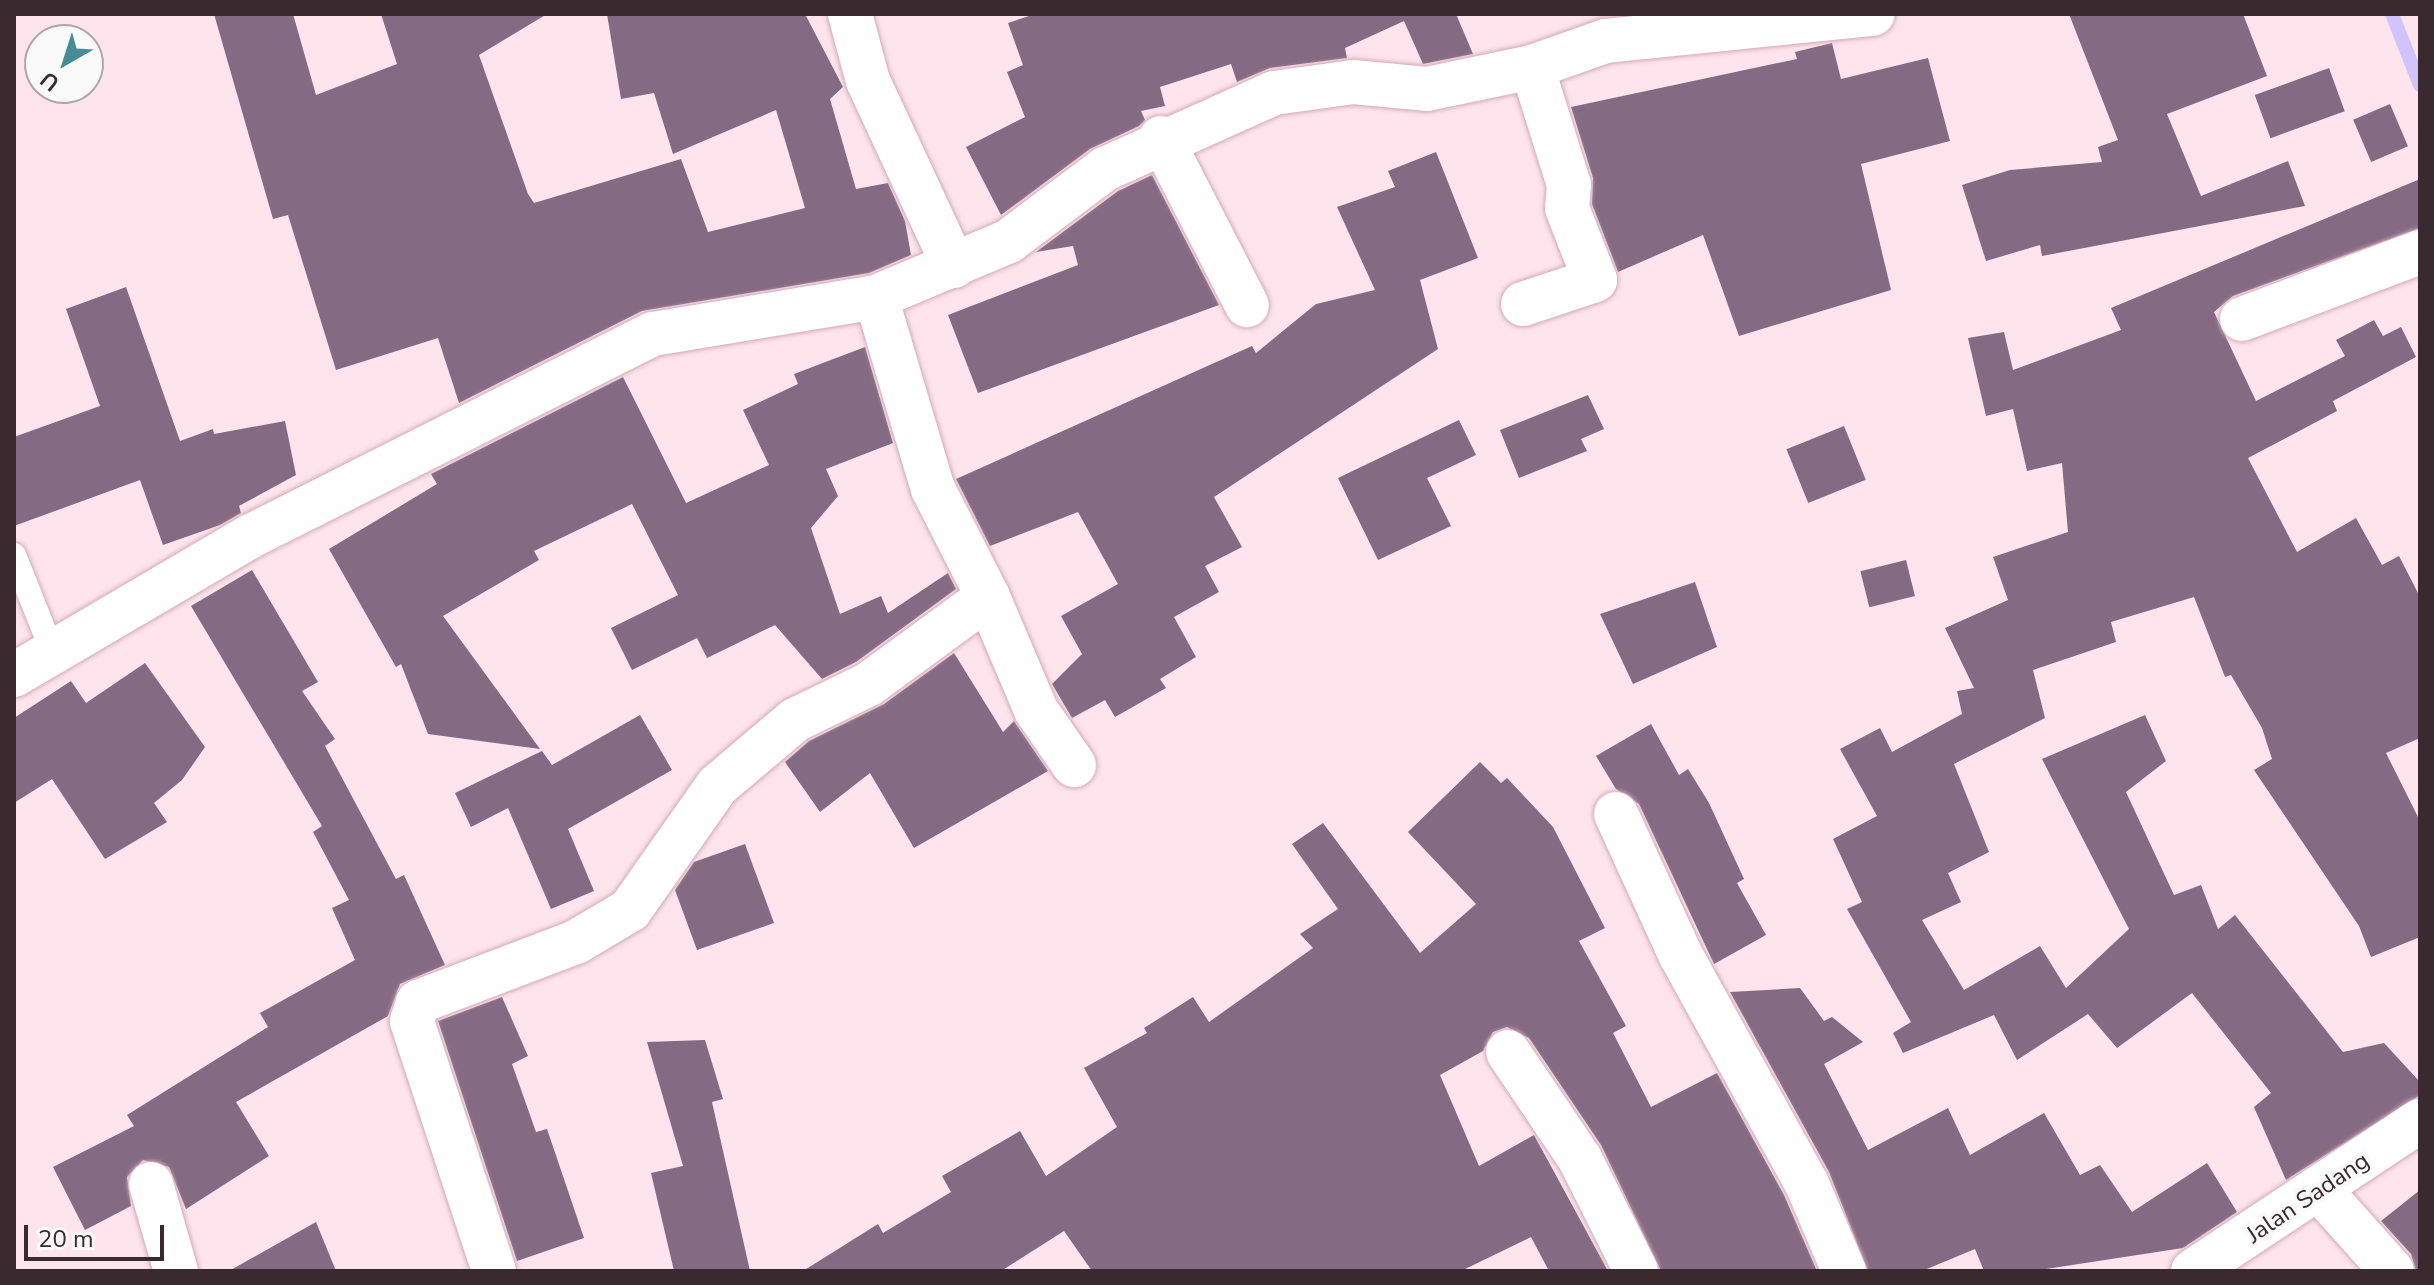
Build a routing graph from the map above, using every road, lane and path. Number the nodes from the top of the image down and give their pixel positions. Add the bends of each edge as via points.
1 (850, 14) edge
2 (1873, 14) edge
3 (1532, 67) junction
4 (1161, 138) junction
5 (2420, 252) edge
6 (954, 266) junction
7 (876, 297) junction
8 (1523, 304) dead end
9 (1247, 305) dead end
10 (2242, 319) dead end
11 (14, 555) edge
12 (988, 597) junction
13 (53, 653) junction
14 (14, 675) edge
15 (1074, 765) dead end
16 (1616, 814) dead end
17 (1508, 1052) dead end
18 (2418, 1127) edge
19 (151, 1184) dead end
20 (2318, 1188) junction
21 (176, 1271) edge
22 (494, 1271) edge
23 (1636, 1271) edge
24 (1844, 1271) edge
25 (2193, 1271) edge
26 (2392, 1271) edge

1 - 6 street via 868,81
2 - 3 street via 1606,41
3 - 4 street via 1427,89 1353,82 1274,93
3 - 8 street via 1569,185 1567,208 1595,280
4 - 6 street via 1105,169 1009,241
4 - 9 street
5 - 10 street
6 - 7 street
7 - 12 street via 933,489
7 - 13 street via 653,334 251,536
11 - 13 lane
12 - 15 street via 1036,710
12 - 22 street via 869,684 795,720 717,786 630,910 576,942 423,998 415,1008 412,1021 442,1123
13 - 14 street
16 - 24 street via 1680,954 1807,1184
17 - 23 street via 1580,1159
18 - 20 street, Jalan Sadang
19 - 21 street
20 - 25 street, Jalan Sadang
20 - 26 street

